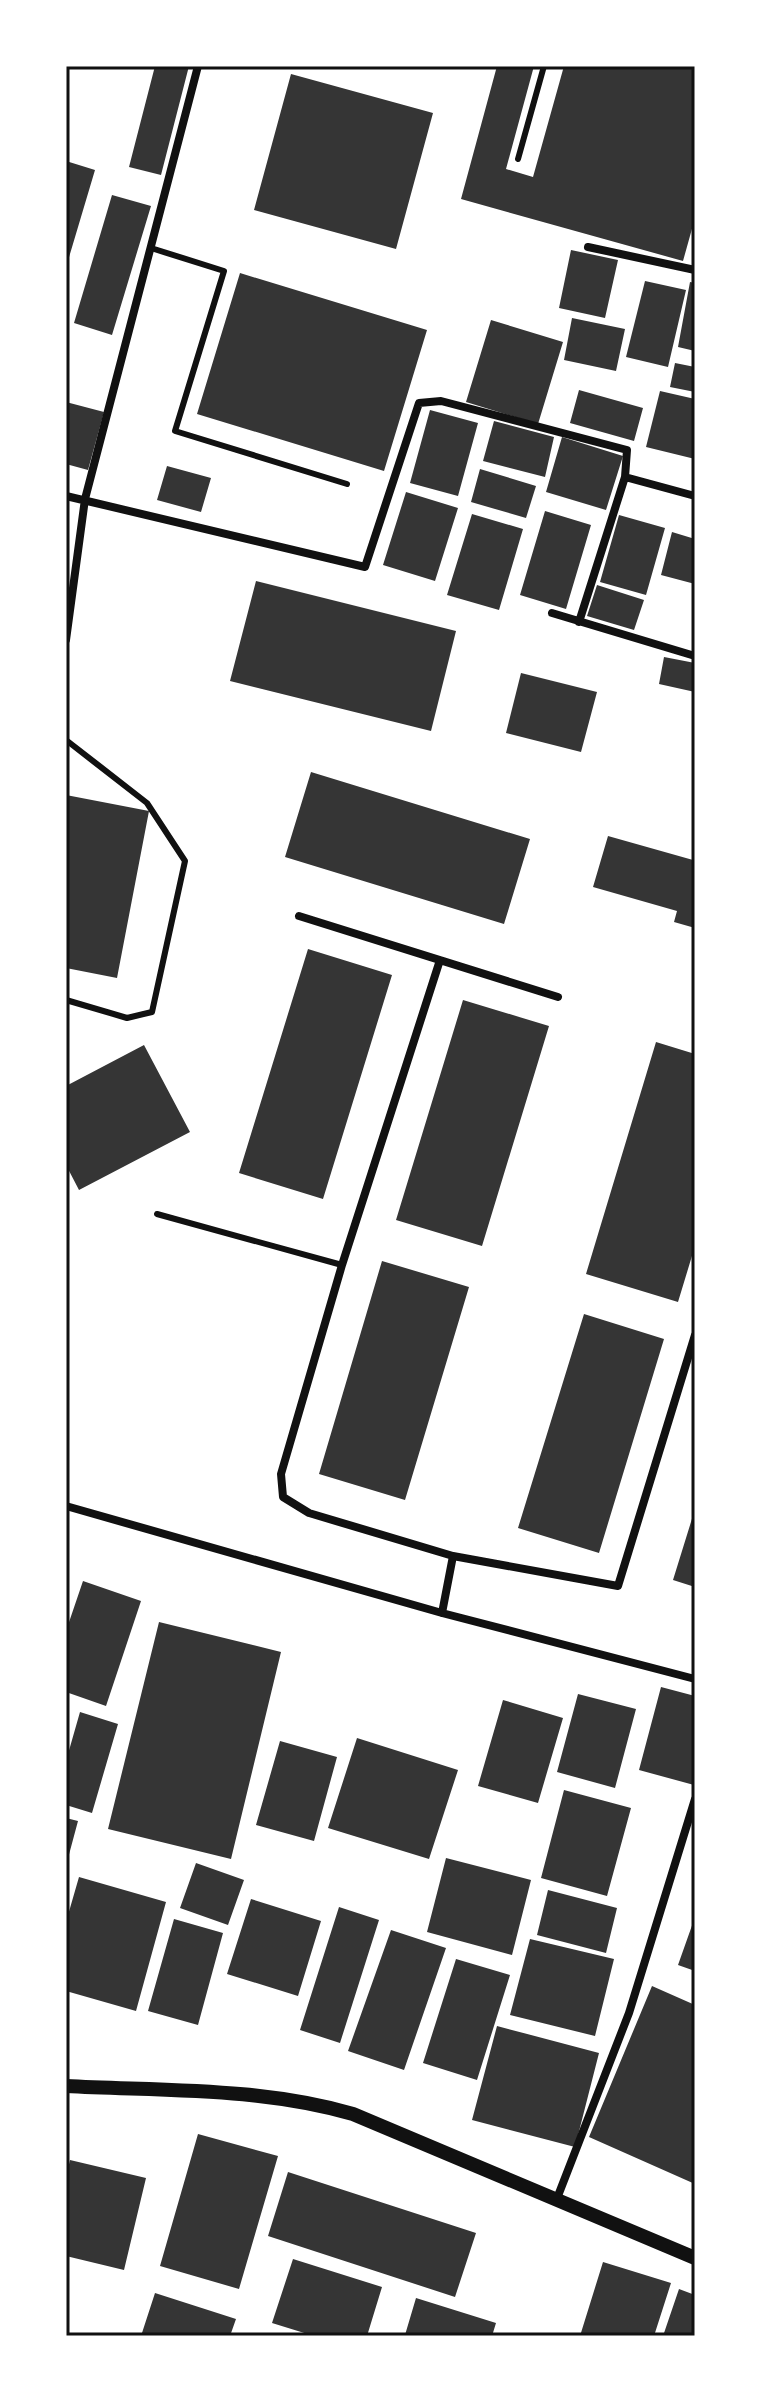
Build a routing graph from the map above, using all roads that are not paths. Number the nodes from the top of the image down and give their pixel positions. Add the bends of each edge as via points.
1 (198, 66) edge
2 (544, 66) edge
3 (518, 159) dead end
4 (588, 247) dead end
5 (151, 248) junction
6 (695, 270) edge
7 (625, 477) junction
8 (347, 484) dead end
9 (66, 496) edge
10 (695, 496) edge
11 (85, 499) junction
12 (552, 613) dead end
13 (579, 622) junction
14 (66, 640) edge
15 (695, 656) edge
16 (66, 740) edge
17 (299, 916) dead end
18 (440, 960) junction
19 (558, 997) dead end
20 (66, 1000) edge
21 (157, 1214) dead end
22 (342, 1265) junction
23 (695, 1335) edge
24 (66, 1506) edge
25 (453, 1556) junction
26 (442, 1613) junction
27 (695, 1679) edge
28 (695, 1799) edge
29 (66, 2086) edge
30 (556, 2201) junction
31 (695, 2258) edge

1 - 5 street
2 - 3 lane
4 - 6 street
5 - 8 lane via 224,271 175,431
5 - 11 street
7 - 10 street
7 - 11 street via 627,450 441,401 419,403 365,567
7 - 13 street
9 - 11 street
11 - 14 street
12 - 13 street
13 - 15 street
16 - 20 lane via 147,803 185,861 152,1012 127,1018
17 - 18 street
18 - 19 street
18 - 22 street
21 - 22 lane
22 - 25 street via 281,1474 283,1497 309,1513
23 - 25 street via 618,1586
24 - 26 street
25 - 26 street
26 - 27 street
28 - 30 street via 629,2013
29 - 30 street via 263,2096 316,2104 353,2114
30 - 31 street

